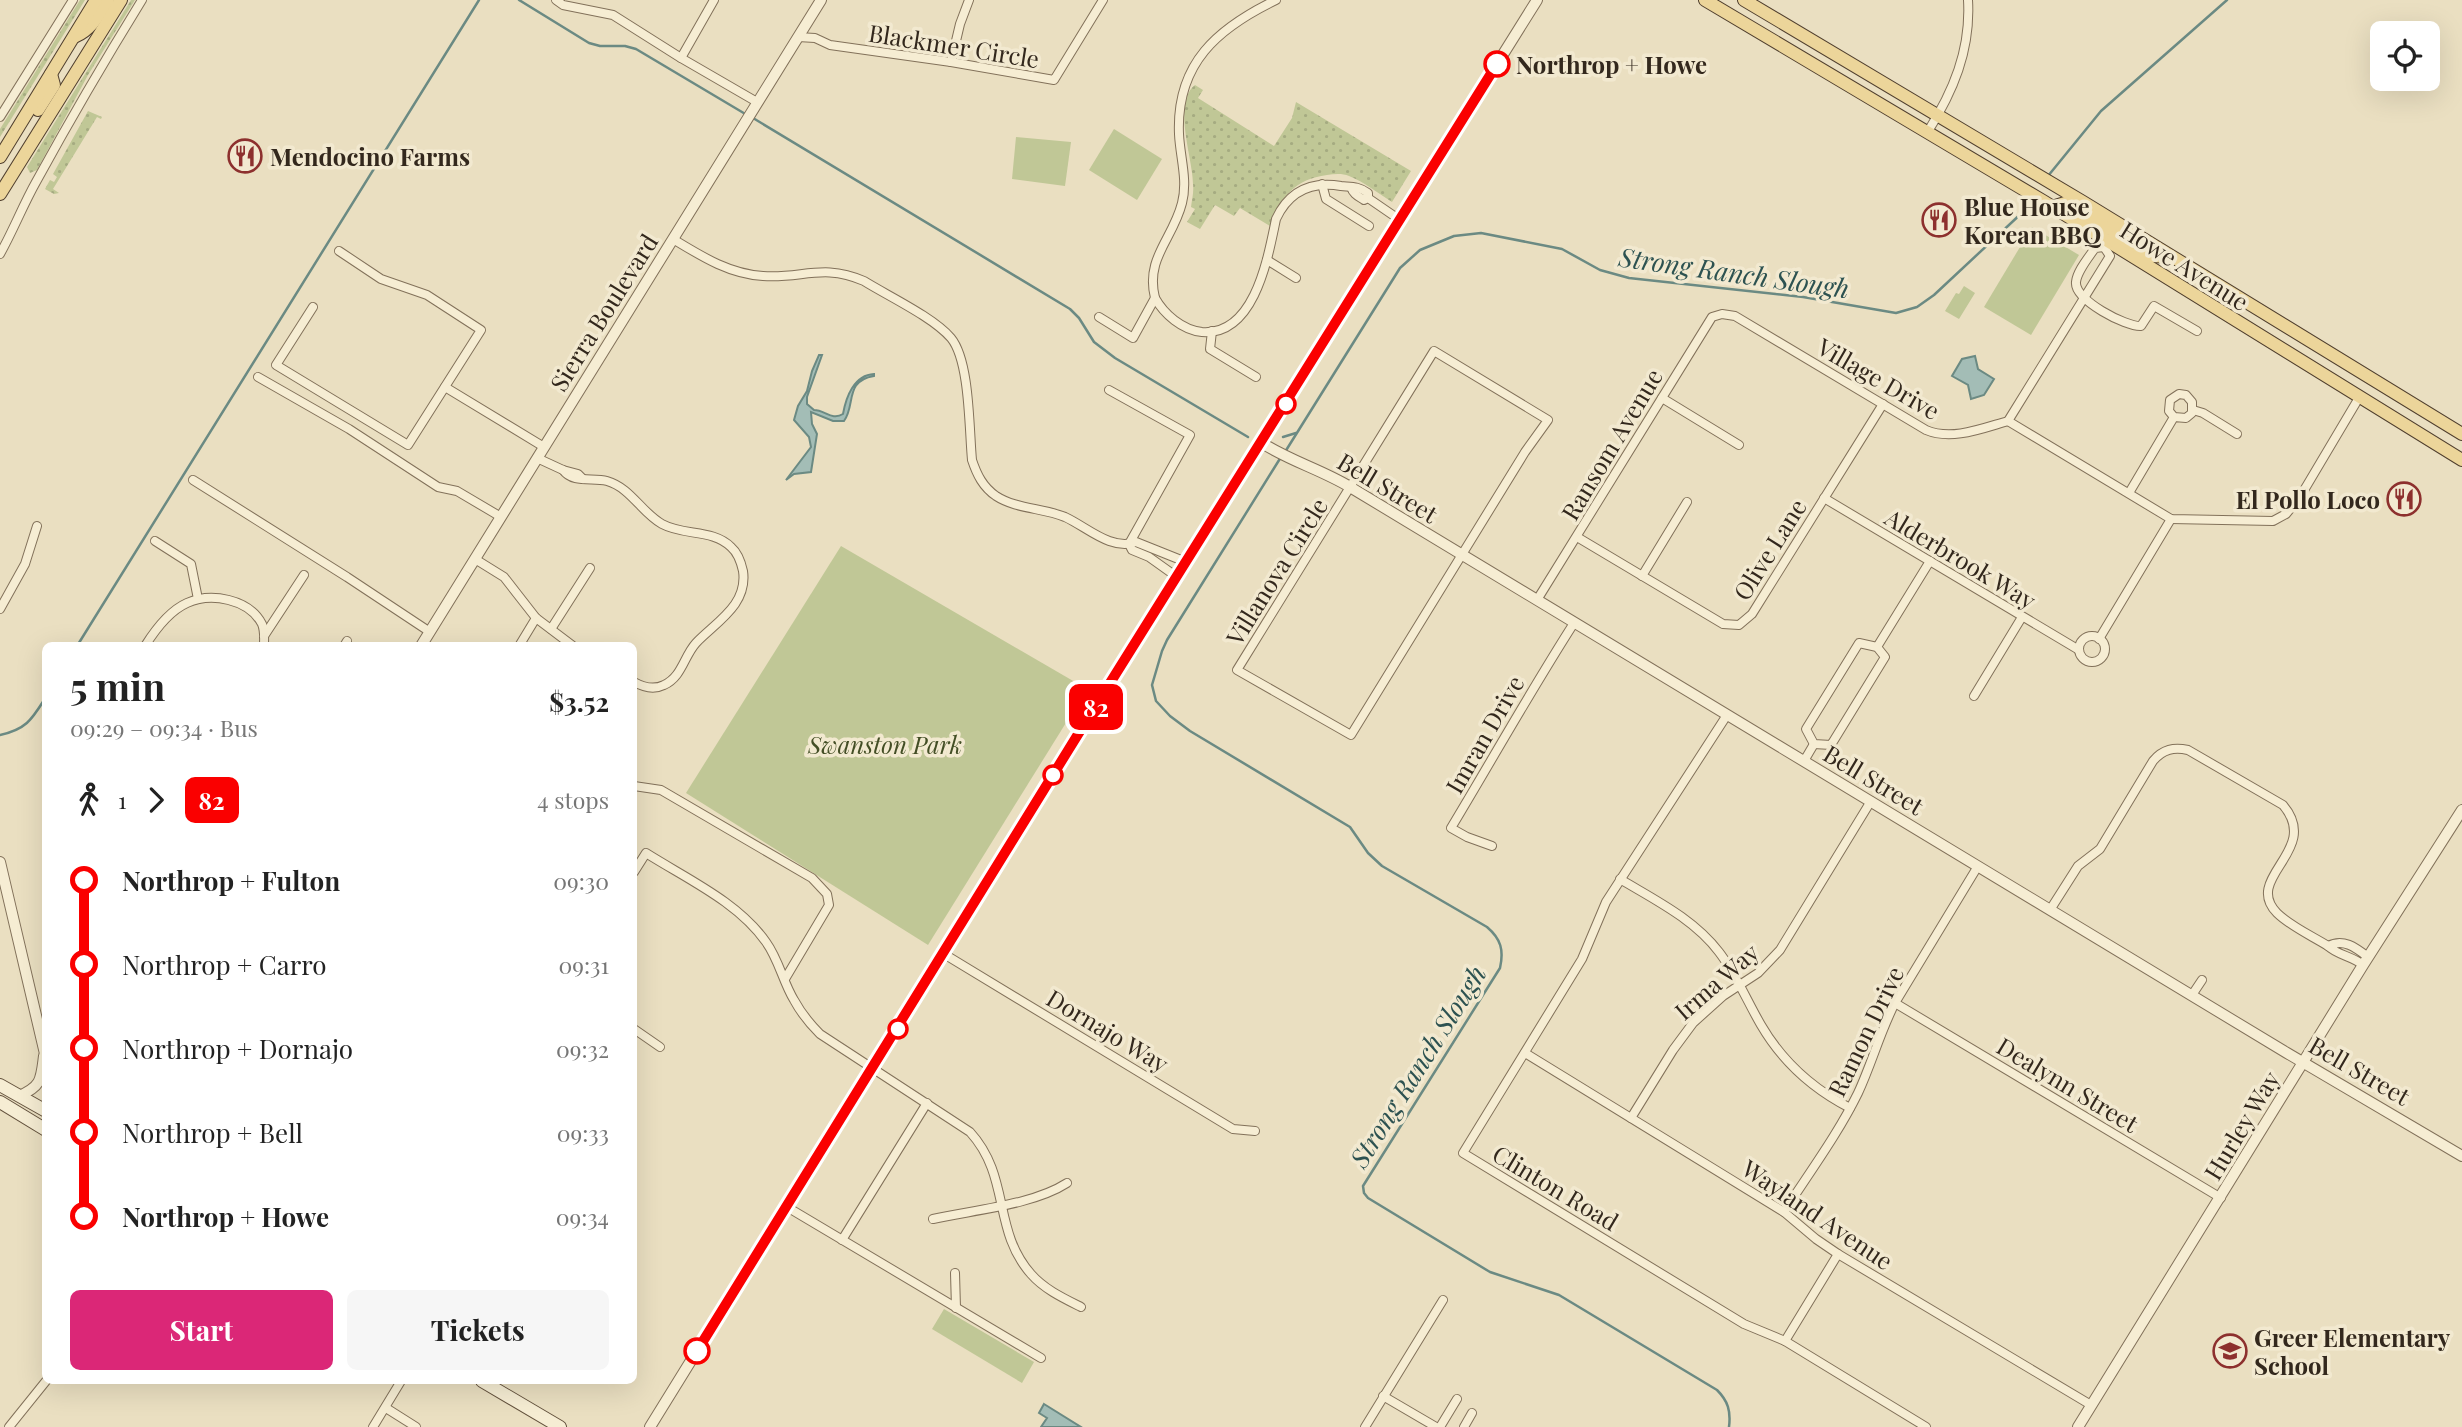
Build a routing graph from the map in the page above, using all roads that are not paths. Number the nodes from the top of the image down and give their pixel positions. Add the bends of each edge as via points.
1 (73, 0) edge
2 (96, 0) edge
3 (108, 0) edge
4 (121, 0) edge
5 (142, 0) edge
6 (556, 0) edge
7 (714, 0) edge
8 (821, 0) edge
9 (969, 0) edge
10 (1103, 0) edge
11 (1276, 0) edge
12 (1537, 0) edge
13 (1705, 0) edge
14 (1744, 0) edge
15 (1968, 0) edge
16 (798, 37) junction
17 (73, 38) junction
18 (681, 58) junction
19 (951, 62) junction
20 (51, 74) junction
21 (3, 106) edge
22 (752, 111) junction
23 (1938, 115) junction
24 (0, 117) edge
25 (1927, 133) junction
26 (0, 157) edge
27 (14, 172) junction
28 (1322, 184) junction
29 (0, 194) edge
30 (2047, 204) junction
31 (1400, 220) junction
32 (1369, 226) dead end
33 (2123, 227) junction
34 (673, 239) junction
35 (2106, 244) junction
36 (339, 251) dead end
37 (0, 254) edge
38 (2171, 257) junction
39 (1267, 260) junction
40 (1296, 278) dead end
41 (1155, 298) junction
42 (2083, 299) junction
43 (313, 307) dead end
44 (1722, 314) joint
45 (1099, 317) dead end
46 (1212, 331) junction
47 (2197, 331) dead end
48 (258, 377) dead end
49 (1256, 377) dead end
50 (445, 387) junction
51 (1109, 390) dead end
52 (2360, 396) junction
53 (1662, 398) junction
54 (1883, 404) junction
55 (2193, 410) junction
56 (2430, 414) junction
57 (2174, 417) junction
58 (2008, 421) junction
59 (2237, 434) dead end
60 (2462, 434) edge
61 (1262, 443) junction
62 (1739, 445) dead end
63 (544, 447) junction
64 (537, 458) junction
65 (2462, 460) edge
66 (193, 480) dead end
67 (1350, 488) junction
68 (2129, 493) junction
69 (1824, 498) junction
70 (1687, 502) dead end
71 (501, 517) junction
72 (2171, 519) junction
73 (37, 526) dead end
74 (1577, 537) junction
75 (155, 541) dead end
76 (1129, 544) junction
77 (1151, 553) junction
78 (1461, 555) junction
79 (475, 559) junction
80 (1930, 561) junction
81 (1186, 562) junction
82 (590, 568) dead end
83 (304, 575) dead end
84 (1642, 576) junction
85 (1177, 578) junction
86 (198, 599) junction
87 (1537, 600) junction
88 (0, 609) edge
89 (2022, 617) junction
90 (537, 618) junction
91 (1574, 623) junction
92 (551, 629) junction
93 (430, 632) junction
94 (2099, 639) junction
95 (264, 641) edge
96 (148, 642) edge
97 (424, 642) edge
98 (522, 642) edge
99 (568, 642) edge
100 (1877, 647) junction
101 (2079, 650) junction
102 (637, 682) edge
103 (1974, 696) dead end
104 (1727, 715) junction
105 (1814, 744) junction
106 (1804, 761) junction
107 (637, 786) edge
108 (1871, 802) junction
109 (2462, 810) edge
110 (1492, 846) dead end
111 (0, 862) edge
112 (1978, 866) junction
113 (637, 867) edge
114 (1620, 879) junction
115 (2050, 910) junction
116 (944, 954) junction
117 (2366, 961) junction
118 (785, 979) junction
119 (2202, 980) dead end
120 (1739, 985) junction
121 (2192, 995) junction
122 (1895, 1003) junction
123 (637, 1031) edge
124 (42, 1044) edge
125 (660, 1047) dead end
126 (1525, 1053) junction
127 (2304, 1062) junction
128 (42, 1068) edge
129 (873, 1069) junction
130 (0, 1084) edge
131 (19, 1096) junction
132 (0, 1102) edge
133 (927, 1103) junction
134 (1850, 1108) junction
135 (42, 1109) edge
136 (1631, 1118) junction
137 (42, 1127) edge
138 (1255, 1131) dead end
139 (2462, 1156) edge
140 (1067, 1183) dead end
141 (2221, 1198) junction
142 (1001, 1204) junction
143 (787, 1207) junction
144 (1784, 1212) junction
145 (933, 1219) dead end
146 (842, 1240) junction
147 (1838, 1254) junction
148 (955, 1273) dead end
149 (1443, 1300) dead end
150 (1081, 1307) dead end
151 (956, 1308) junction
152 (1785, 1341) junction
153 (1041, 1358) dead end
154 (44, 1384) edge
155 (399, 1384) edge
156 (487, 1384) edge
157 (1383, 1396) junction
158 (1457, 1399) dead end
159 (2091, 1405) junction
160 (386, 1408) junction
161 (1472, 1413) dead end
162 (9, 1427) edge
163 (373, 1427) edge
164 (416, 1427) edge
165 (560, 1427) edge
166 (650, 1427) edge
167 (1365, 1427) edge
168 (1438, 1427) edge
169 (1464, 1427) edge
170 (1926, 1427) edge
171 (2078, 1427) edge

1 - 21 street
2 - 17 main road
3 - 17 main road via 96,20
4 - 27 main road
5 - 37 street via 92,80
6 - 18 street via 613,15
7 - 18 street
8 - 16 street, Sierra Boulevard
9 - 19 street
10 - 19 street, Blackmer Circle via 1054,80
11 - 41 street via 1228,27 1206,50 1188,81 1179,119 1184,194 1154,265 1151,284
12 - 31 street
13 - 25 main road, Howe Avenue
14 - 23 main road, Howe Avenue
15 - 23 street via 1962,60
16 - 19 street, Blackmer Circle
16 - 22 street, Sierra Boulevard
17 - 20 main road
18 - 22 street
20 - 26 main road
20 - 27 main road via 52,89 11,155
21 - 24 street
22 - 34 street, Sierra Boulevard
23 - 25 street
23 - 33 main road, Howe Avenue
25 - 30 main road, Howe Avenue
27 - 29 main road
28 - 31 street via 1357,186
28 - 32 street via 1326,199
28 - 39 street via 1301,190 1287,201 1276,219
30 - 33 main road via 2065,203 2106,228
30 - 35 main road, Howe Avenue
31 - 61 street
33 - 38 main road, Howe Avenue
34 - 63 street, Sierra Boulevard
34 - 76 street via 708,260 745,274 823,271 851,275 938,326 960,352 972,460 989,490 1013,503 1066,518 1114,543
35 - 38 main road via 2116,236 2152,256
35 - 42 street via 2110,256
35 - 42 street via 2095,248 2077,276 2076,288
35 - 52 main road, Howe Avenue
36 - 50 street via 381,279 428,295 481,330
38 - 56 main road, Howe Avenue
39 - 40 street
39 - 46 street via 1242,313
41 - 45 street via 1133,338
41 - 46 street via 1179,324
42 - 47 street via 2131,327 2141,326 2154,306
42 - 58 street
43 - 50 street via 276,365 408,445
44 - 53 street, Ransom Avenue via 1708,321
44 - 54 street, Village Drive via 1741,319
46 - 49 street via 1210,349
48 - 71 street via 438,487 457,491
50 - 63 street
51 - 76 street via 1190,435
52 - 56 main road via 2384,396 2420,416
52 - 65 main road, Howe Avenue
52 - 72 street via 2286,514 2273,521
53 - 62 street
53 - 74 street, Ransom Avenue
54 - 58 street, Village Drive via 1941,435
54 - 69 street, Olive Lane
55 - 57 street via 2186,418
55 - 57 street via 2188,397 2175,396 2168,407
55 - 59 street
56 - 60 main road, Howe Avenue
57 - 68 street
58 - 68 street
61 - 67 street, Bell Street
61 - 81 street
63 - 64 street, Sierra Boulevard
64 - 71 street, Sierra Boulevard
64 - 102 street via 563,470 567,477 618,485 663,525 722,540 740,562 743,582 737,602 695,645 675,678 657,687
66 - 93 street
67 - 78 street, Bell Street
67 - 78 street via 1434,351 1548,420
67 - 78 street, Villanova Circle via 1237,670 1350,735
68 - 72 street
69 - 80 street, Alderbrook Way
69 - 84 street, Olive Lane via 1752,614 1739,625 1723,624
70 - 84 street
71 - 79 street, Sierra Boulevard
72 - 94 street, Alderbrook Way
73 - 88 street via 25,564
74 - 84 street, Olive Lane
74 - 87 street, Ransom Avenue
75 - 86 street via 191,564
76 - 77 street via 1136,542
77 - 81 street
77 - 85 street
78 - 87 street, Bell Street
79 - 90 street via 513,585
79 - 93 street, Sierra Boulevard
80 - 89 street, Alderbrook Way
80 - 100 street
81 - 85 street
82 - 92 street
83 - 95 street
85 - 116 street
86 - 95 street via 223,598 244,607 259,620
86 - 96 street via 174,611
87 - 91 street, Bell Street
89 - 101 street, Alderbrook Way
89 - 103 street
90 - 92 street
90 - 98 street
91 - 104 street, Bell Street
91 - 110 street, Imran Drive via 1451,828
92 - 99 street
93 - 97 street, Sierra Boulevard
94 - 101 street via 2087,637
94 - 101 street, Alderbrook Way via 2104,650 2098,660 2086,661
100 - 105 street via 1885,657 1831,745
100 - 105 street via 1859,643 1806,729
104 - 106 street, Bell Street
104 - 114 street, Clinton Road
105 - 106 street
106 - 108 street, Bell Street
107 - 118 street via 661,790 811,877 827,894 829,905
108 - 112 street, Bell Street
108 - 120 street, Irma Way via 1780,950
109 - 117 street, Hurley Way
111 - 124 street
112 - 115 street, Bell Street
112 - 122 street, Ramon Drive
113 - 118 street via 646,853 735,909 768,944
114 - 120 street via 1697,929 1719,952
114 - 126 street, Clinton Road via 1582,959
115 - 117 street via 2078,866 2099,849 2153,761 2163,752 2179,748 2283,805 2290,813 2295,838 2269,882 2268,896 2277,914 2328,946 2343,943 2354,947
115 - 121 street, Bell Street
116 - 129 street
116 - 138 street, Dornajo Way via 1233,1129
117 - 127 street, Hurley Way
118 - 129 street via 808,1022
119 - 121 street
120 - 134 street via 1762,1027 1790,1063 1824,1093
120 - 136 street, Irma Way via 1693,1023
121 - 127 street, Bell Street
122 - 134 street, Ramon Drive
122 - 141 street, Dealynn Street
123 - 125 street
126 - 136 street, Wayland Avenue
126 - 152 street, Clinton Road via 1463,1153 1744,1324
127 - 139 street, Bell Street
127 - 141 street, Hurley Way
128 - 131 street via 33,1090
129 - 133 street
129 - 143 street
130 - 131 main road
131 - 135 main road
132 - 137 main road
133 - 142 street via 965,1127 980,1143 994,1169
133 - 146 street
134 - 144 street, Ramon Drive
136 - 144 street, Wayland Avenue
140 - 142 street via 1042,1196
141 - 159 street, Hurley Way
142 - 145 street
142 - 150 street via 1011,1242 1031,1274
143 - 146 street
143 - 166 street
144 - 147 street, Wayland Avenue
146 - 151 street
147 - 152 street
147 - 159 street, Wayland Avenue
148 - 151 street
149 - 157 street
151 - 153 street
152 - 170 street, Clinton Road
154 - 162 street
155 - 160 street
156 - 165 main road
157 - 167 street
157 - 168 street
158 - 168 street
159 - 171 street, Hurley Way
160 - 163 street
160 - 164 street
161 - 169 street

